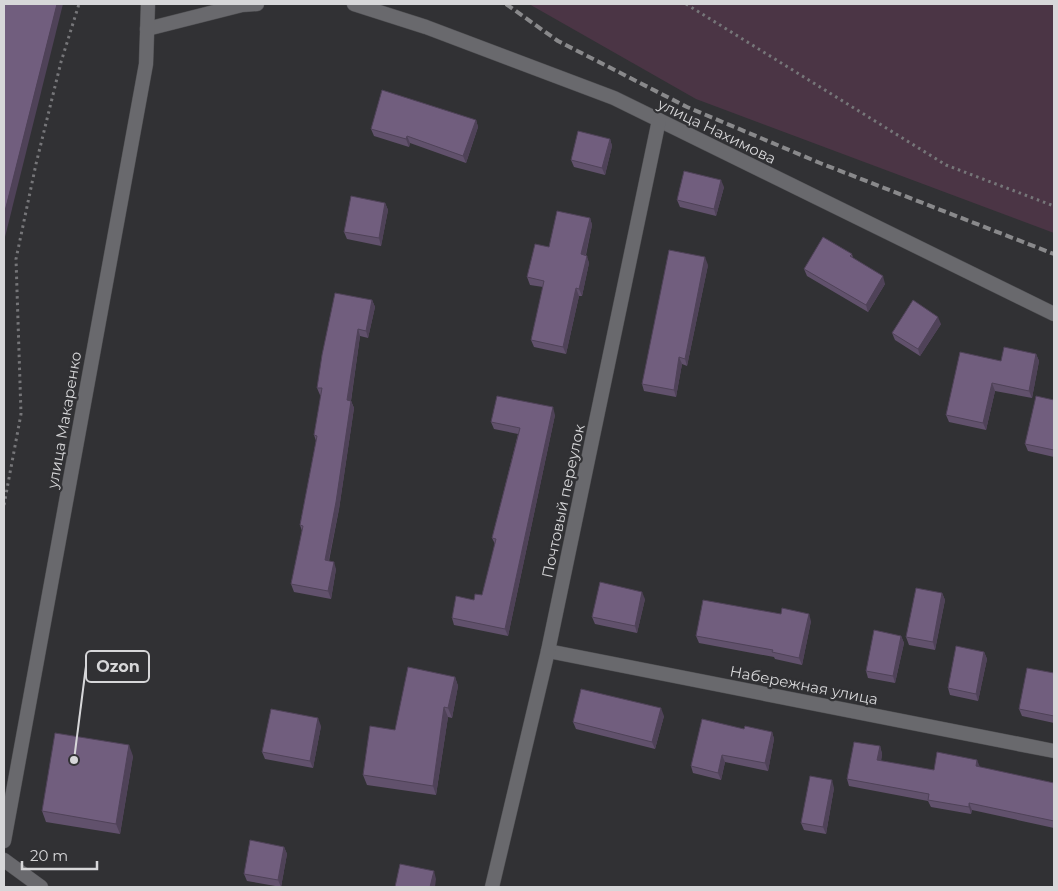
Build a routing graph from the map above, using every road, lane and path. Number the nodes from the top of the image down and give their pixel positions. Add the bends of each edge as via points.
1 (79, 4) edge
2 (148, 4) edge
3 (257, 4) edge
4 (354, 4) edge
5 (686, 4) edge
6 (147, 29) junction
7 (659, 120) junction
8 (1054, 206) edge
9 (1054, 314) edge
10 (4, 505) edge
11 (548, 651) junction
12 (1054, 751) edge
13 (4, 842) edge
14 (4, 860) edge
15 (41, 887) edge
16 (492, 887) edge

1 - 10 path via 61,62 16,259 22,414
2 - 6 street, улица Макаренко
3 - 6 street
4 - 7 street, улица Нахимова via 426,27 614,98
5 - 8 path via 946,166
6 - 13 street, улица Макаренко via 146,64
7 - 9 street, улица Нахимова
7 - 11 street, Почтовый переулок
11 - 12 street, Набережная улица
11 - 16 street, Почтовый переулок
14 - 15 street

